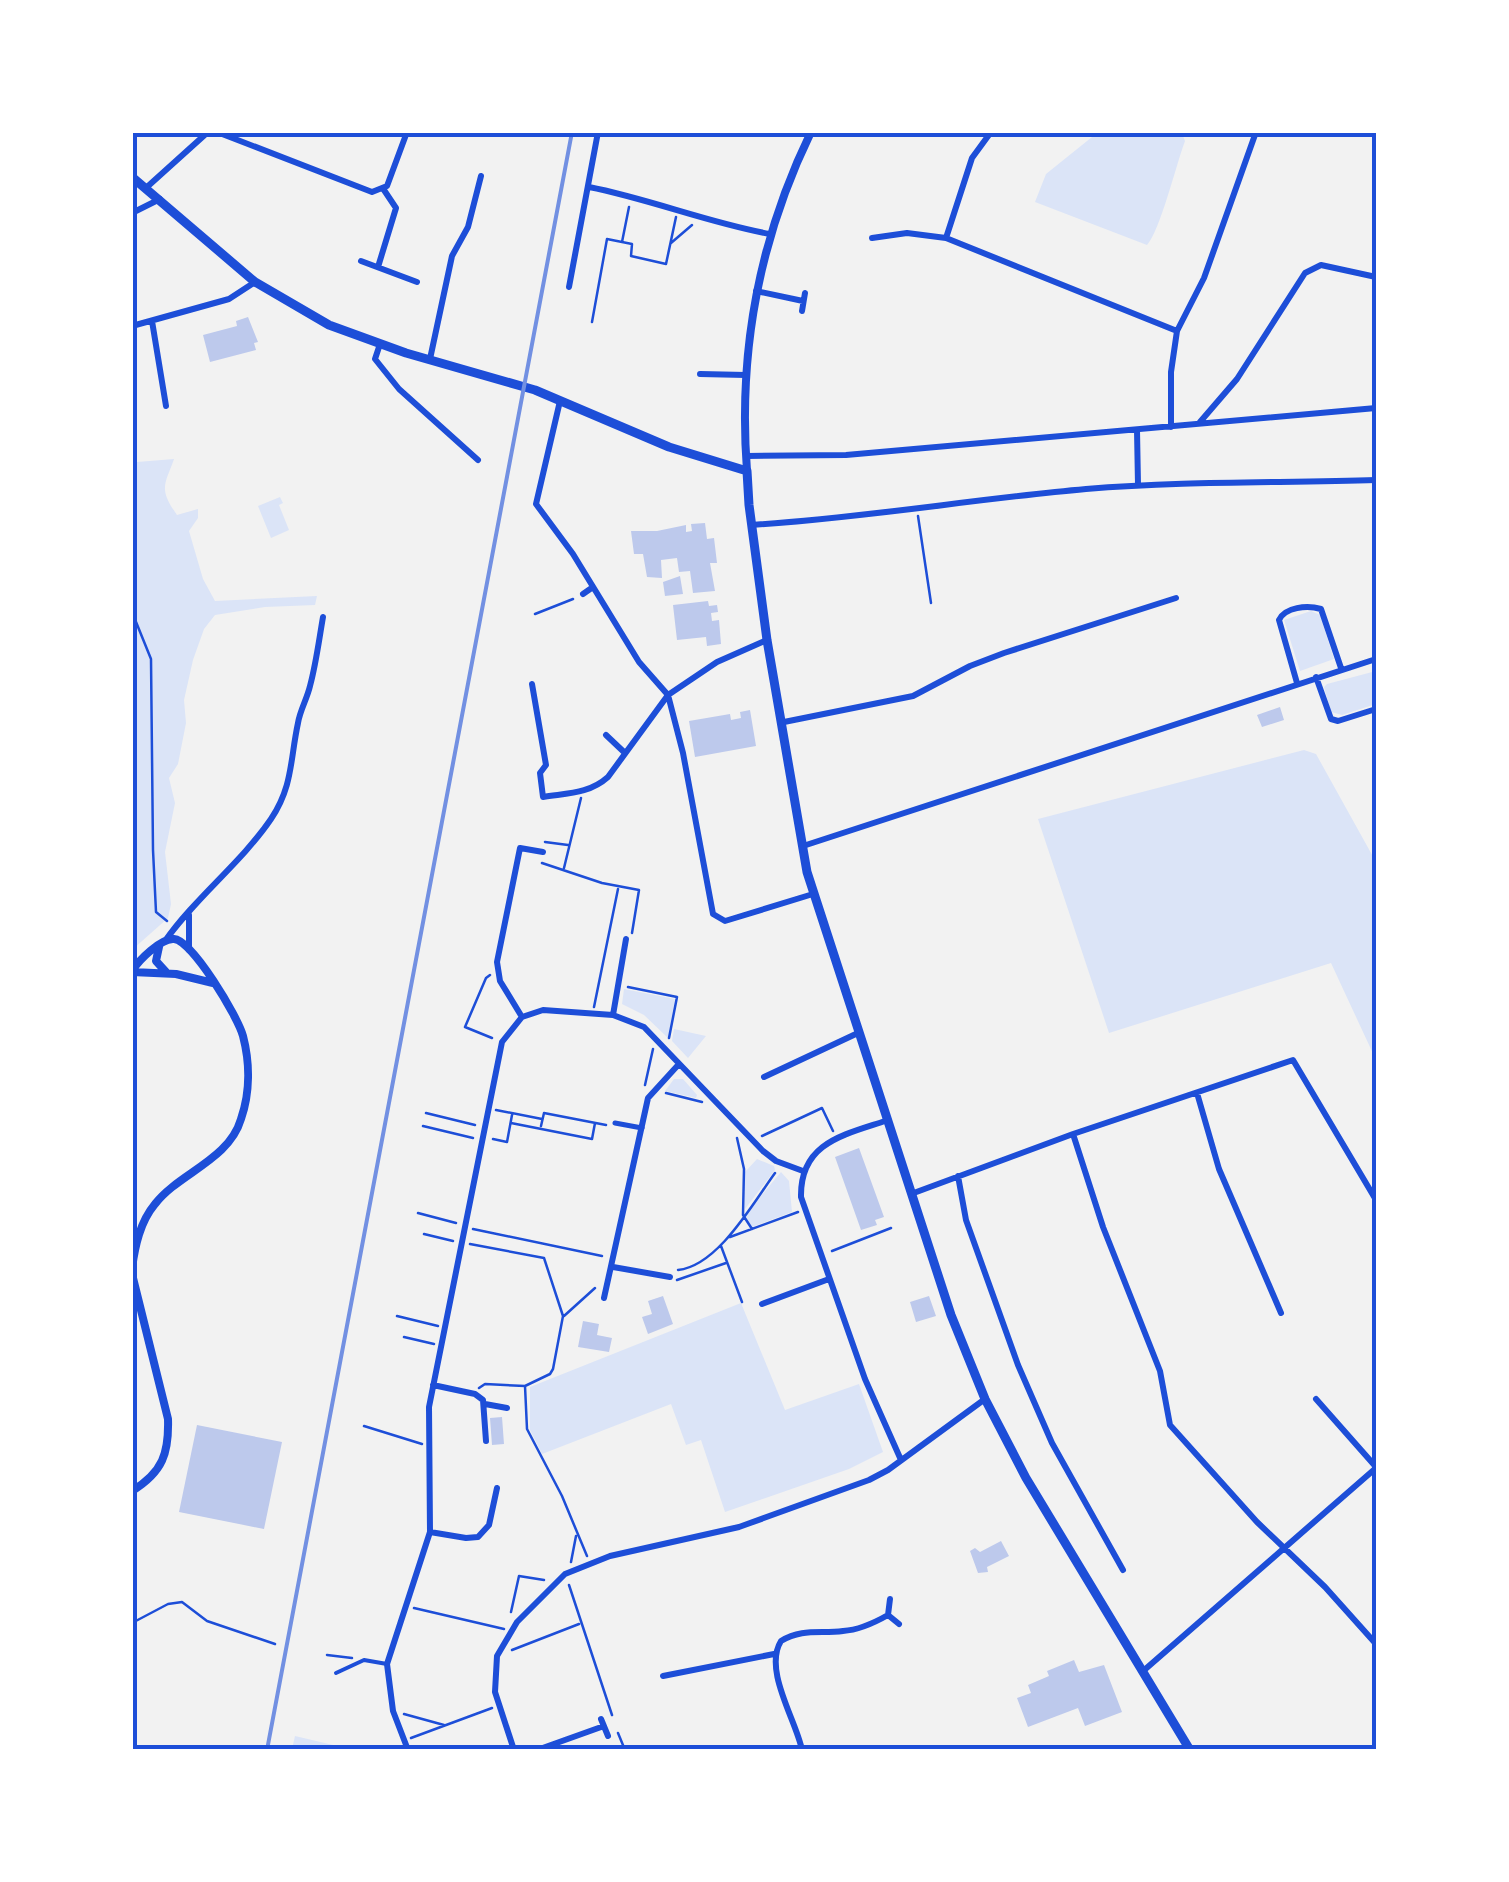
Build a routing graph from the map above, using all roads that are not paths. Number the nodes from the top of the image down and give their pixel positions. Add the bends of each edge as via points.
1 (208, 132) edge
2 (216, 132) edge
3 (406, 132) edge
4 (598, 132) edge
5 (811, 132) edge
6 (991, 132) edge
7 (1256, 132) edge
8 (480, 176) dead end
9 (132, 177) edge
10 (147, 186) junction
11 (589, 187) junction
12 (384, 190) junction
13 (161, 198) junction
14 (132, 213) edge
15 (770, 234) junction
16 (872, 238) dead end
17 (946, 238) junction
18 (361, 261) dead end
19 (378, 267) junction
20 (1376, 278) edge
21 (255, 282) junction
22 (417, 282) dead end
23 (569, 287) dead end
24 (756, 291) junction
25 (802, 311) dead end
26 (152, 321) junction
27 (132, 326) edge
28 (1177, 331) junction
29 (380, 344) junction
30 (430, 360) junction
31 (700, 374) dead end
32 (746, 375) junction
33 (561, 400) junction
34 (166, 406) dead end
35 (1376, 408) edge
36 (1200, 423) junction
37 (1172, 427) junction
38 (1137, 430) junction
39 (746, 456) junction
40 (478, 460) dead end
41 (748, 471) junction
42 (1376, 480) edge
43 (1138, 485) junction
44 (751, 525) junction
45 (594, 587) junction
46 (583, 594) road end
47 (1176, 598) dead end
48 (323, 617) dead end
49 (767, 640) junction
50 (1376, 659) edge
51 (1341, 668) junction
52 (1316, 677) junction
53 (1297, 683) junction
54 (532, 684) dead end
55 (668, 696) junction
56 (1376, 709) edge
57 (784, 722) junction
58 (606, 735) dead end
59 (625, 753) junction
60 (802, 846) junction
61 (543, 852) dead end
62 (813, 894) junction
63 (189, 914) junction
64 (626, 939) road end
65 (162, 944) junction
66 (190, 952) junction
67 (132, 971) edge
68 (173, 974) junction
69 (213, 983) junction
70 (613, 1015) junction
71 (522, 1017) junction
72 (858, 1032) junction
73 (679, 1064) junction
74 (764, 1077) dead end
75 (1197, 1093) junction
76 (885, 1121) junction
77 (615, 1123) road end
78 (642, 1128) junction
79 (1073, 1134) junction
80 (803, 1171) junction
81 (958, 1176) junction
82 (912, 1194) junction
83 (1376, 1200) edge
84 (613, 1267) junction
85 (132, 1272) edge
86 (830, 1279) junction
87 (670, 1280) road end
88 (604, 1298) dead end
89 (762, 1304) dead end
90 (1280, 1313) dead end
91 (433, 1385) junction
92 (984, 1399) junction
93 (1316, 1400) dead end
94 (485, 1404) junction
95 (507, 1408) dead end
96 (486, 1441) dead end
97 (901, 1460) junction
98 (1376, 1467) edge
99 (497, 1488) dead end
100 (132, 1490) edge
101 (430, 1532) junction
102 (1285, 1549) junction
103 (1122, 1570) dead end
104 (890, 1599) dead end
105 (888, 1615) junction
106 (898, 1624) dead end
107 (1376, 1644) edge
108 (774, 1654) junction
109 (387, 1664) junction
110 (1142, 1672) junction
111 (336, 1673) dead end
112 (663, 1676) dead end
113 (608, 1736) road end
114 (408, 1750) edge
115 (514, 1750) edge
116 (537, 1750) edge
117 (802, 1750) edge
118 (1190, 1750) edge

1 - 10 street
2 - 12 street via 357,188
3 - 12 street
4 - 11 street
5 - 15 street
6 - 17 street via 972,158
7 - 28 street via 1204,278
8 - 30 street via 468,227 452,256
9 - 10 main road
10 - 13 main road
11 - 15 street
11 - 23 street
12 - 19 street via 396,208
13 - 14 street
13 - 21 main road
15 - 24 street
16 - 17 street
17 - 28 street
18 - 19 street
19 - 22 street
20 - 36 street via 1321,264 1306,273
21 - 26 street via 229,299
21 - 29 main road via 319,320
24 - 25 street via 804,297
24 - 32 street
26 - 27 street
26 - 34 street
28 - 37 street
29 - 30 main road
29 - 40 street via 375,359 388,376
30 - 33 main road
31 - 32 street
32 - 39 street
33 - 41 main road
33 - 45 street via 536,504
35 - 36 street
36 - 37 street
37 - 38 street
38 - 39 street via 846,455
38 - 43 street
39 - 41 street
41 - 44 main road
42 - 43 street
43 - 44 street
44 - 49 main road
45 - 46 street
45 - 55 street
47 - 57 street via 1004,653 914,696
48 - 63 street via 291,778 280,803
49 - 55 street via 717,662
49 - 57 main road
50 - 51 street
51 - 52 street
51 - 53 street via 1320,609 1284,612 1280,632
52 - 53 street
52 - 56 street via 1331,719
53 - 60 street
54 - 59 street via 546,764 540,773 543,798 597,787
55 - 59 street
55 - 62 street via 713,914 725,921
57 - 60 main road
58 - 59 street
60 - 62 main road
61 - 71 street via 520,848 496,971
62 - 72 main road
63 - 65 street
63 - 66 street
64 - 70 street
65 - 66 street via 179,940
65 - 67 street
65 - 68 street via 158,966
66 - 68 street via 189,964
66 - 69 street
67 - 68 street
68 - 69 street
69 - 85 street via 243,1036 248,1076 240,1124 223,1148 154,1204
70 - 71 street via 543,1010
70 - 73 street via 644,1028
71 - 91 street via 502,1042
72 - 74 street
72 - 76 main road
73 - 78 street via 648,1098
73 - 80 street via 763,1151
75 - 79 street
75 - 83 street via 1293,1060
75 - 90 street via 1219,1170
76 - 80 street via 836,1137
76 - 82 main road
77 - 78 street
78 - 84 street
79 - 81 street
79 - 102 street via 1160,1372 1170,1425
80 - 86 street via 804,1209
81 - 82 street
81 - 103 street via 966,1220 1018,1366
82 - 92 main road
84 - 87 street
84 - 88 street
85 - 100 street via 169,1444 151,1480
86 - 89 street
86 - 97 street
91 - 94 street via 475,1394
91 - 101 street
92 - 97 street
92 - 110 main road
93 - 98 street
94 - 95 street
94 - 96 street
97 - 115 street via 869,1480 739,1527 590,1562 566,1574 507,1633 496,1656 498,1705
98 - 102 street
99 - 101 street via 478,1536
101 - 109 street
102 - 107 street
102 - 110 street
104 - 105 street
105 - 106 street
105 - 108 street via 862,1628 790,1635
108 - 112 street
108 - 117 street
109 - 111 lane via 364,1660
109 - 114 street via 393,1710
110 - 118 main road
113 - 116 street via 602,1722

